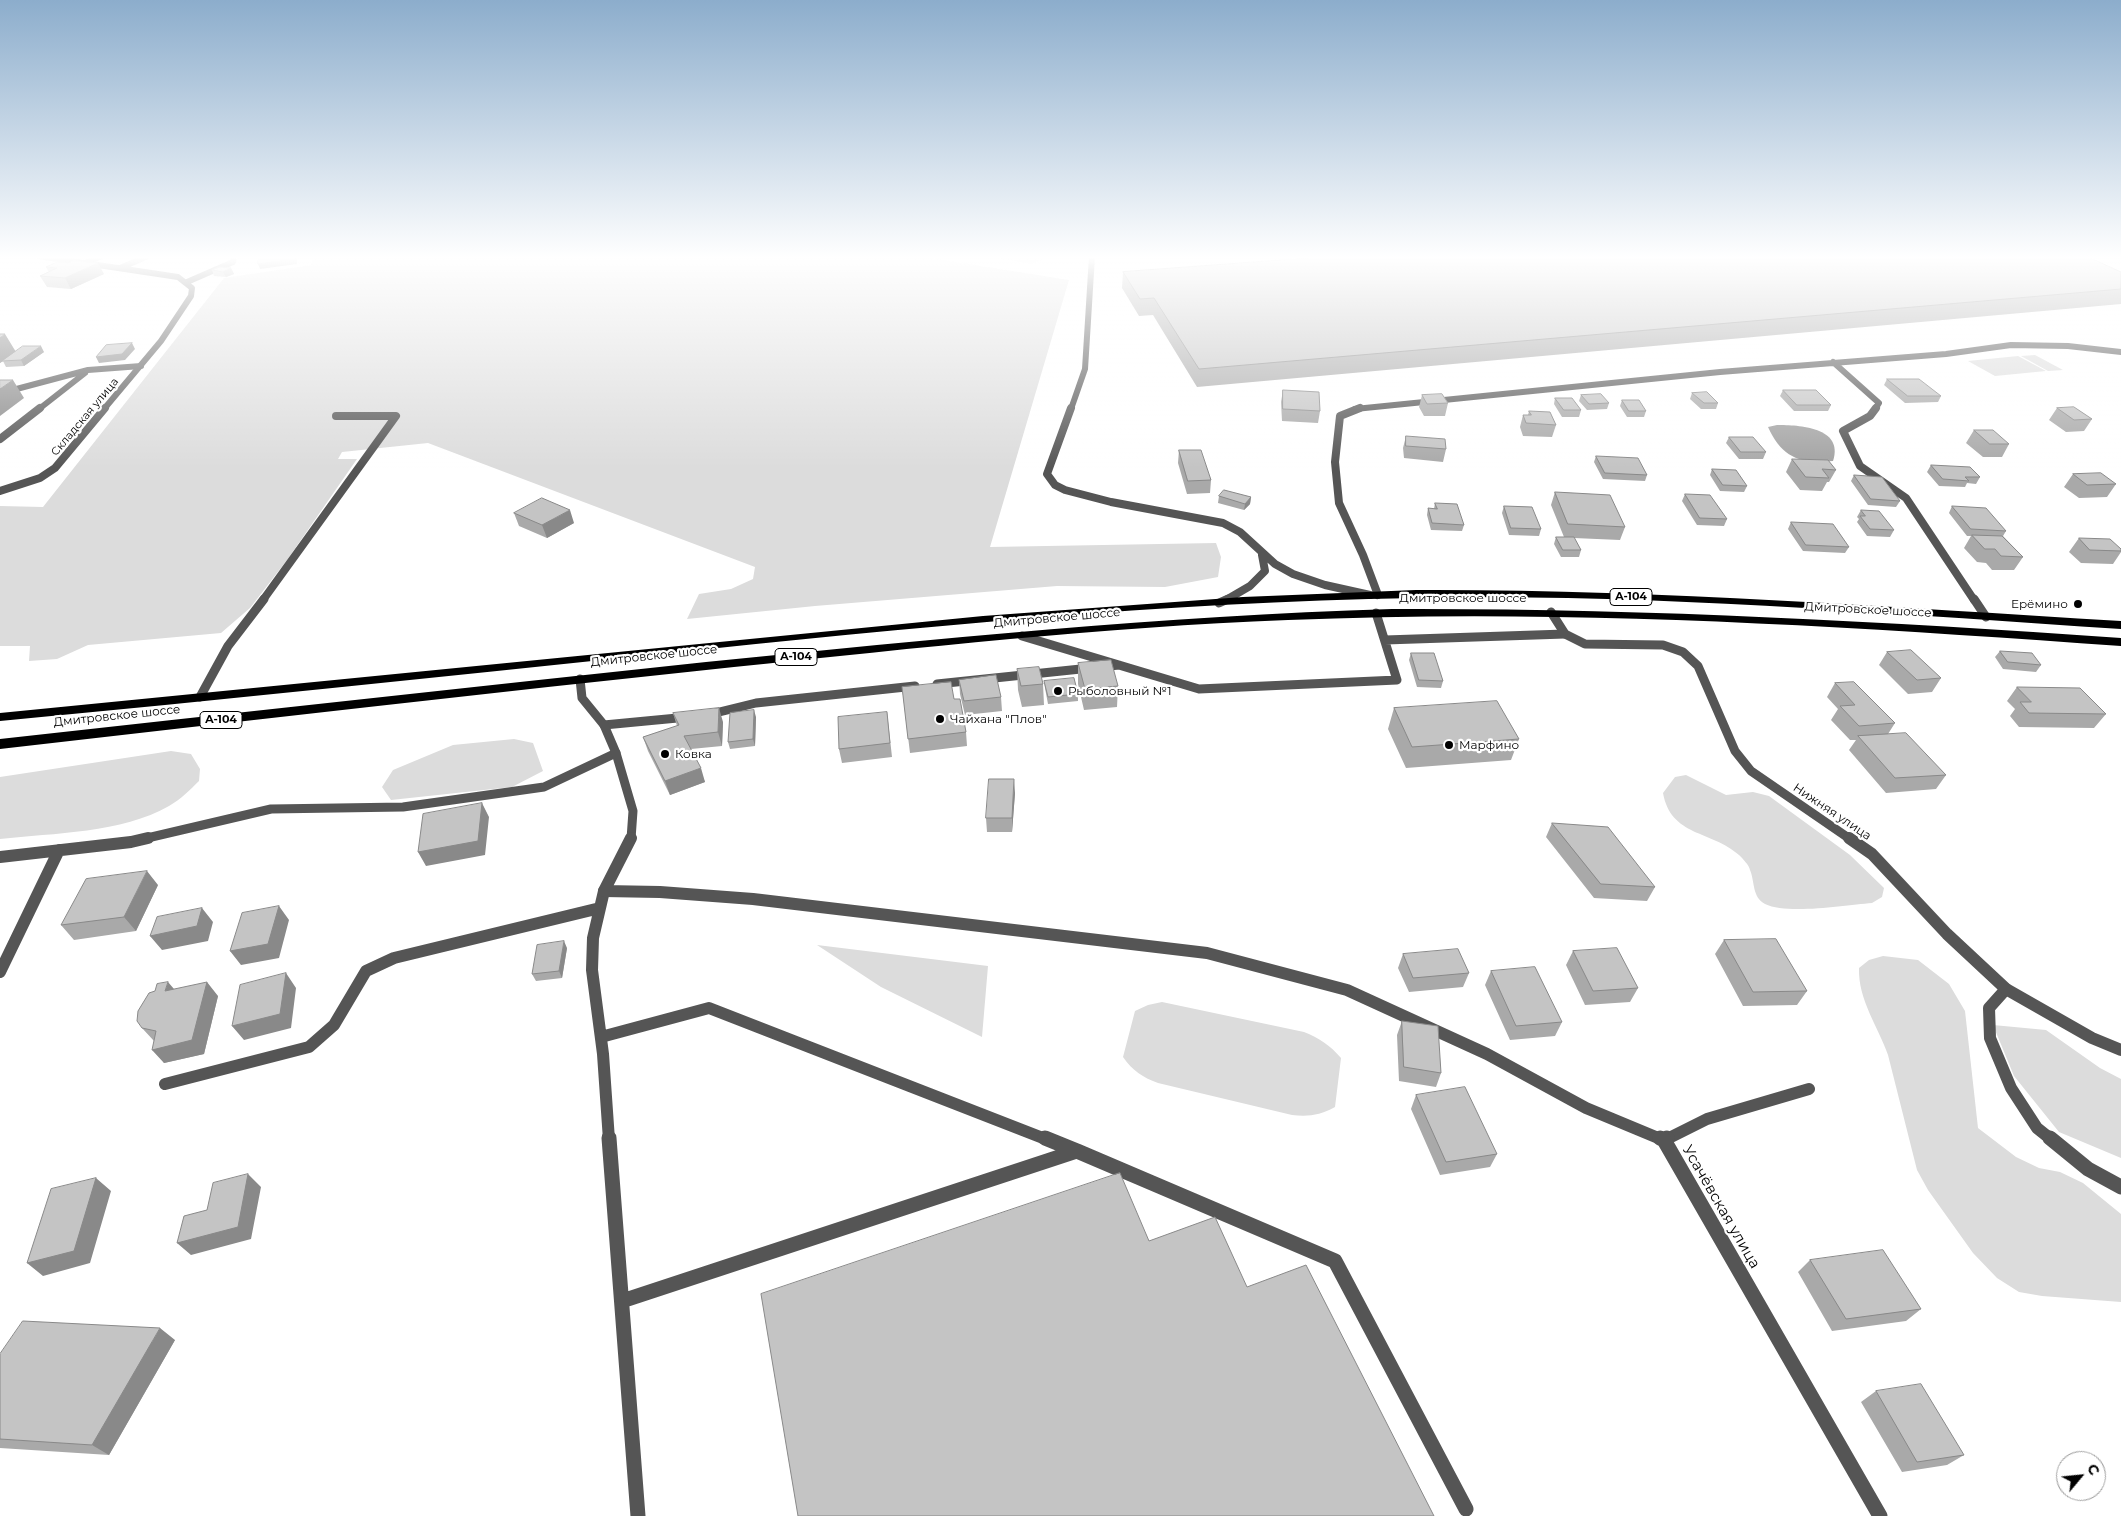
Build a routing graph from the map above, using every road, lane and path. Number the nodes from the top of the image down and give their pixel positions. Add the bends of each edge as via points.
1 (171, 327) edge
2 (1087, 327) edge
3 (2121, 352) edge
4 (1833, 362) junction
5 (141, 366) junction
6 (88, 370) junction
7 (0, 391) edge
8 (336, 416) dead end
9 (0, 439) edge
10 (0, 491) edge
11 (1262, 555) junction
12 (1374, 595) junction
13 (1218, 603) junction
14 (1551, 612) junction
15 (1376, 613) junction
16 (1986, 618) junction
17 (2121, 625) edge
18 (1564, 634) junction
19 (1022, 636) junction
20 (1384, 640) junction
21 (2121, 642) edge
22 (1119, 665) junction
23 (580, 679) junction
24 (200, 697) junction
25 (0, 717) edge
26 (604, 725) junction
27 (0, 744) edge
28 (616, 753) junction
29 (59, 850) junction
30 (0, 857) edge
31 (604, 891) junction
32 (600, 908) junction
33 (0, 972) edge
34 (2006, 988) junction
35 (601, 1037) junction
36 (2121, 1050) edge
37 (165, 1084) dead end
38 (1809, 1088) dead end
39 (1664, 1140) junction
40 (1077, 1151) junction
41 (2121, 1187) edge
42 (622, 1301) junction
43 (1466, 1509) dead end
44 (638, 1516) edge
45 (1880, 1516) edge

1 - 5 street, Складская улица
2 - 11 street via 1086,369 1047,474 1056,487 1089,497 1225,524 1240,531
3 - 4 street via 2068,346 2011,345 1946,354
4 - 12 street via 1357,408 1340,416 1335,462 1339,503 1363,555
4 - 16 street via 1879,403 1870,416 1843,431 1860,466 1906,498
5 - 6 street
5 - 10 street, Складская улица via 55,468 40,478
6 - 7 street
6 - 9 street
8 - 24 street via 396,416 228,646
11 - 12 street via 1307,579
11 - 13 street via 1265,571 1258,581 1244,592
12 - 13 highway, Дмитровское шоссе / А-104
12 - 16 highway, Дмитровское шоссе / А-104 via 1596,596
13 - 24 highway, Дмитровское шоссе / А-104 via 915,625
14 - 15 highway, Дмитровское шоссе / А-104
14 - 18 street
14 - 21 highway, Дмитровское шоссе / А-104 via 1793,621
15 - 19 highway, Дмитровское шоссе / А-104 via 1286,616
15 - 20 street
16 - 17 highway, Дмитровское шоссе / А-104
18 - 20 street
18 - 34 street, Нижняя улица via 1585,644 1663,644 1683,652 1698,666 1735,752 1751,771 1872,854 1947,934
19 - 22 street
19 - 23 highway, Дмитровское шоссе / А-104
20 - 22 street via 1397,680 1199,689
22 - 26 street via 756,703 699,716
23 - 26 street via 582,698
23 - 27 highway, Дмитровское шоссе / А-104
24 - 25 highway, Дмитровское шоссе / А-104
26 - 28 street
28 - 29 street via 544,787 403,807 271,809 131,842
28 - 31 street via 633,811 631,840
29 - 30 street
29 - 33 street
31 - 32 street
31 - 39 street, Усачёвская улица via 753,898 1206,953 1347,990 1487,1054 1586,1108
32 - 35 street via 593,938 592,970
32 - 37 street via 394,958 366,971 334,1025 308,1047
34 - 36 street, Нижняя улица via 2092,1038
34 - 41 street via 1989,1008 1990,1038 2011,1088 2037,1128 2088,1169
35 - 40 street via 709,1008
35 - 42 street
38 - 39 street via 1707,1119
39 - 45 street, Усачёвская улица
40 - 42 street
40 - 43 street via 1335,1261
42 - 44 street

